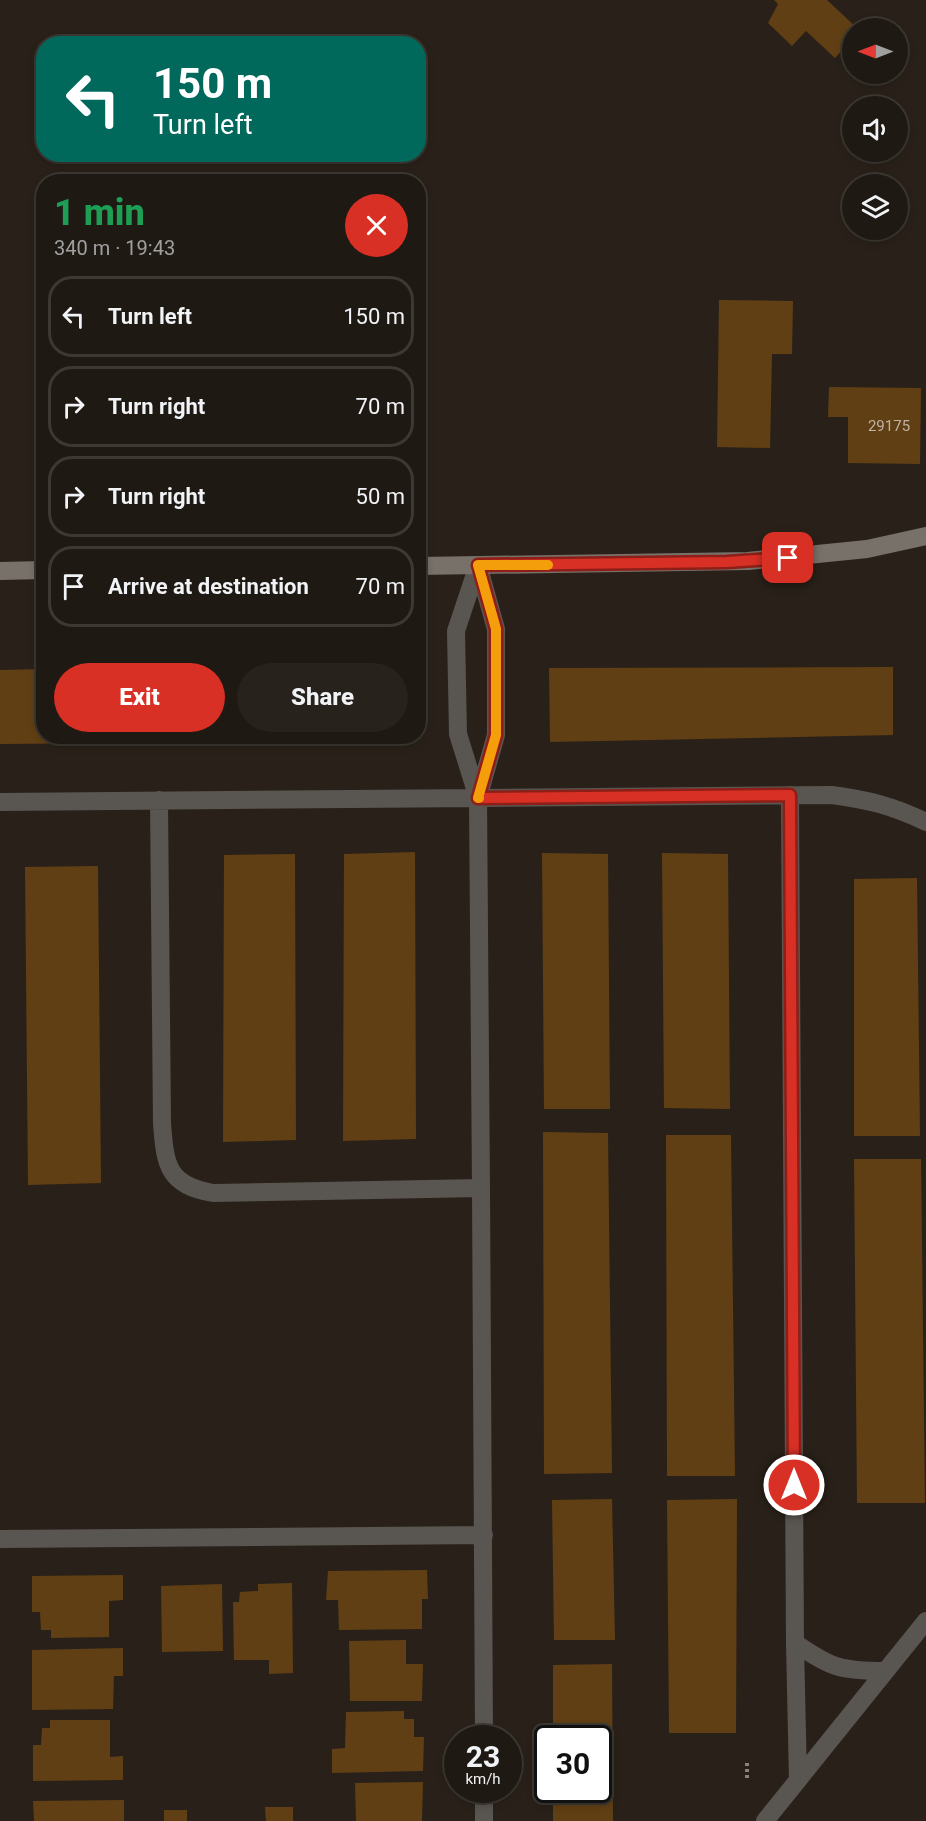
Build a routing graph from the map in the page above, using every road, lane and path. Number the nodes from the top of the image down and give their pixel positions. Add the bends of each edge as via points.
1 (926, 536) edge
2 (478, 565) junction
3 (426, 566) edge
4 (36, 570) edge
5 (0, 571) edge
6 (790, 795) junction
7 (478, 798) junction
8 (159, 800) junction
9 (0, 802) edge
10 (926, 822) edge
11 (481, 1188) junction
12 (484, 1535) junction
13 (0, 1539) edge
14 (926, 1621) edge
15 (795, 1643) junction
16 (885, 1671) junction
17 (484, 1725) edge
18 (747, 1763) dead end
19 (747, 1778) dead end
20 (798, 1780) junction
21 (484, 1803) edge
22 (484, 1821) edge
23 (765, 1821) edge

1 - 2 street via 867,549 748,561
2 - 3 street
2 - 7 street via 496,629 496,735
2 - 7 street via 456,631 458,734
4 - 5 street
6 - 7 street
6 - 10 street via 869,800
6 - 15 street
7 - 8 street
7 - 11 street
8 - 9 street
8 - 11 street via 163,1146 178,1180 213,1193
11 - 12 street
12 - 13 street
12 - 17 street
14 - 16 street
15 - 16 street via 832,1666 852,1671
15 - 20 street
16 - 20 street
18 - 19 path
20 - 23 street
21 - 22 street

